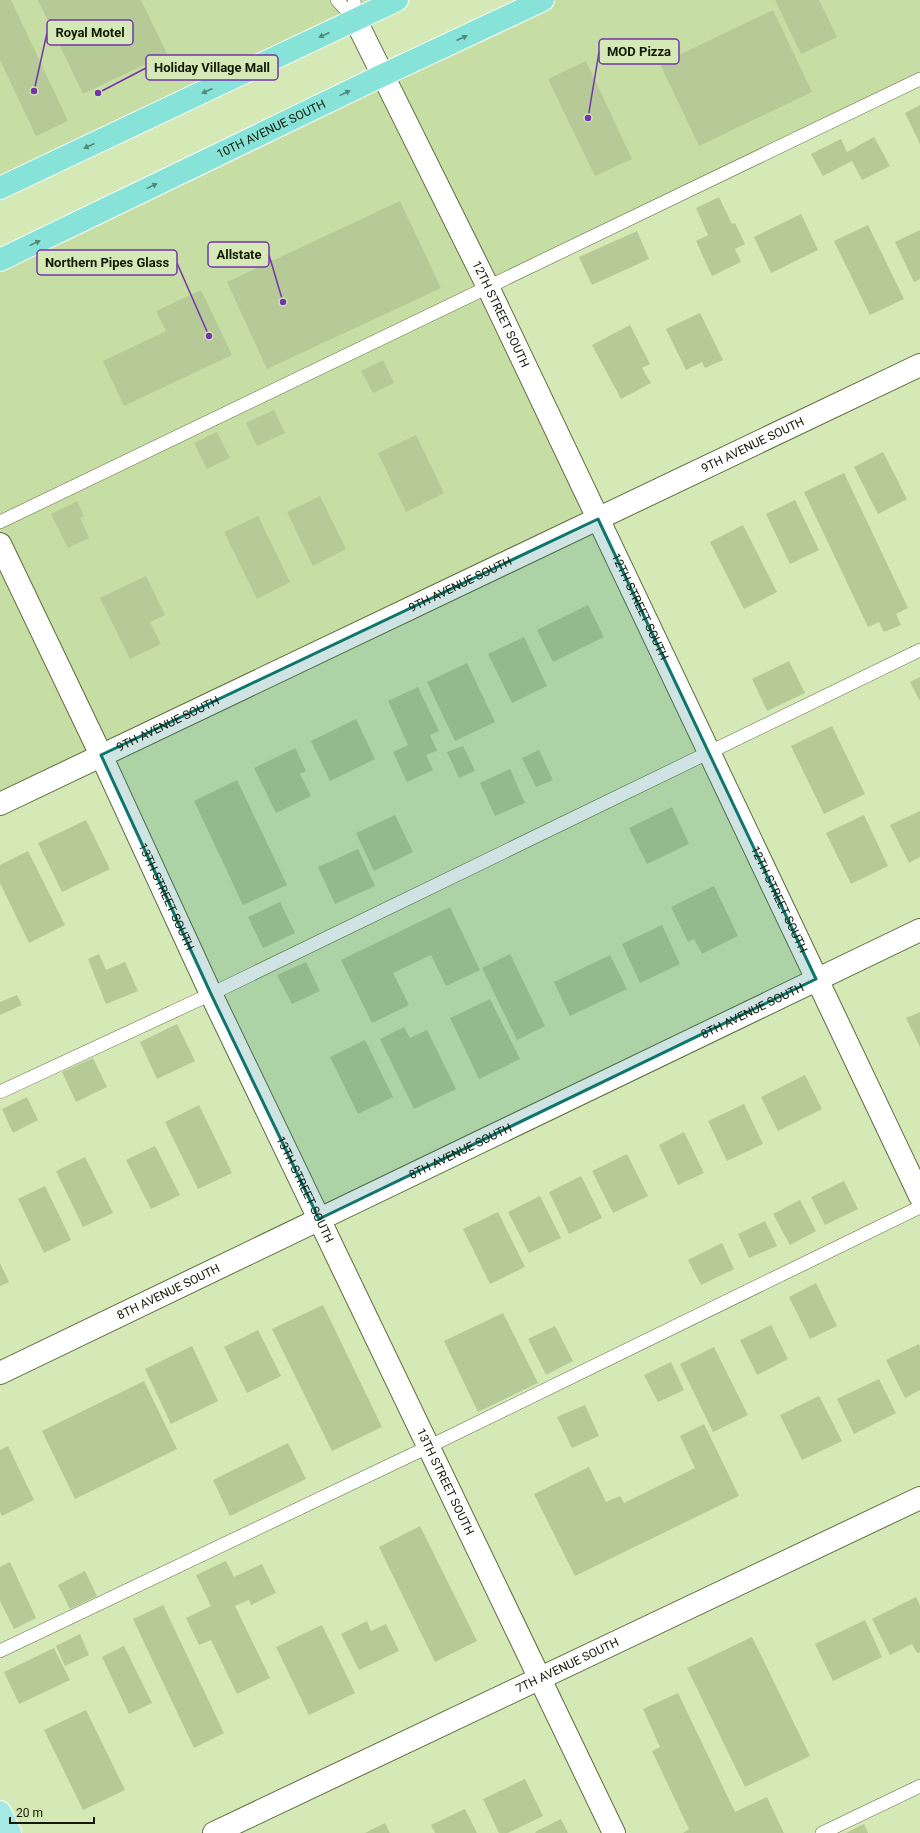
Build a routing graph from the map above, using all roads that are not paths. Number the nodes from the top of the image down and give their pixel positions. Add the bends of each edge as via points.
1 (338, 0) edge
2 (397, 0) edge
3 (543, 0) edge
4 (355, 10) edge
5 (383, 74) junction
6 (920, 79) edge
7 (0, 188) edge
8 (0, 260) edge
9 (488, 287) junction
10 (920, 365) edge
11 (598, 519) junction
12 (0, 522) edge
13 (0, 544) edge
14 (920, 650) edge
15 (709, 752) junction
16 (101, 755) junction
17 (0, 804) edge
18 (920, 930) edge
19 (816, 979) junction
20 (211, 994) junction
21 (0, 1092) edge
22 (920, 1196) edge
23 (920, 1207) edge
24 (319, 1219) junction
25 (0, 1372) edge
26 (428, 1447) junction
27 (920, 1498) edge
28 (0, 1651) edge
29 (540, 1678) junction
30 (920, 1786) edge
31 (0, 1812) edge
32 (10, 1833) edge
33 (214, 1833) edge
34 (614, 1833) edge
35 (822, 1833) edge

1 - 4 lane
2 - 4 highway
5 -> 3 highway, 10TH AVENUE SOUTH
4 - 5 street, 12TH STREET SOUTH
4 -> 7 highway
8 -> 5 highway, 10TH AVENUE SOUTH
5 - 9 street, 12TH STREET SOUTH
6 - 9 lane
9 - 11 street, 12TH STREET SOUTH
9 - 12 lane
10 - 11 street, 9TH AVENUE SOUTH
11 - 15 street, 12TH STREET SOUTH
11 - 16 street, 9TH AVENUE SOUTH
13 - 16 street, 13TH STREET SOUTH
14 - 15 lane
15 - 19 street, 12TH STREET SOUTH
15 - 20 lane
16 - 17 street, 9TH AVENUE SOUTH
16 - 20 street, 13TH STREET SOUTH
18 - 19 street, 8TH AVENUE SOUTH
19 - 22 street, 12TH STREET SOUTH
19 - 24 street, 8TH AVENUE SOUTH
20 - 21 lane
20 - 24 street, 13TH STREET SOUTH
23 - 26 lane
24 - 25 street, 8TH AVENUE SOUTH
24 - 26 street, 13TH STREET SOUTH
26 - 28 lane
26 - 29 street, 13TH STREET SOUTH
27 - 29 street, 7TH AVENUE SOUTH
29 - 33 street, 7TH AVENUE SOUTH
29 - 34 street, 13TH STREET SOUTH
30 - 35 lane
31 - 32 main road

